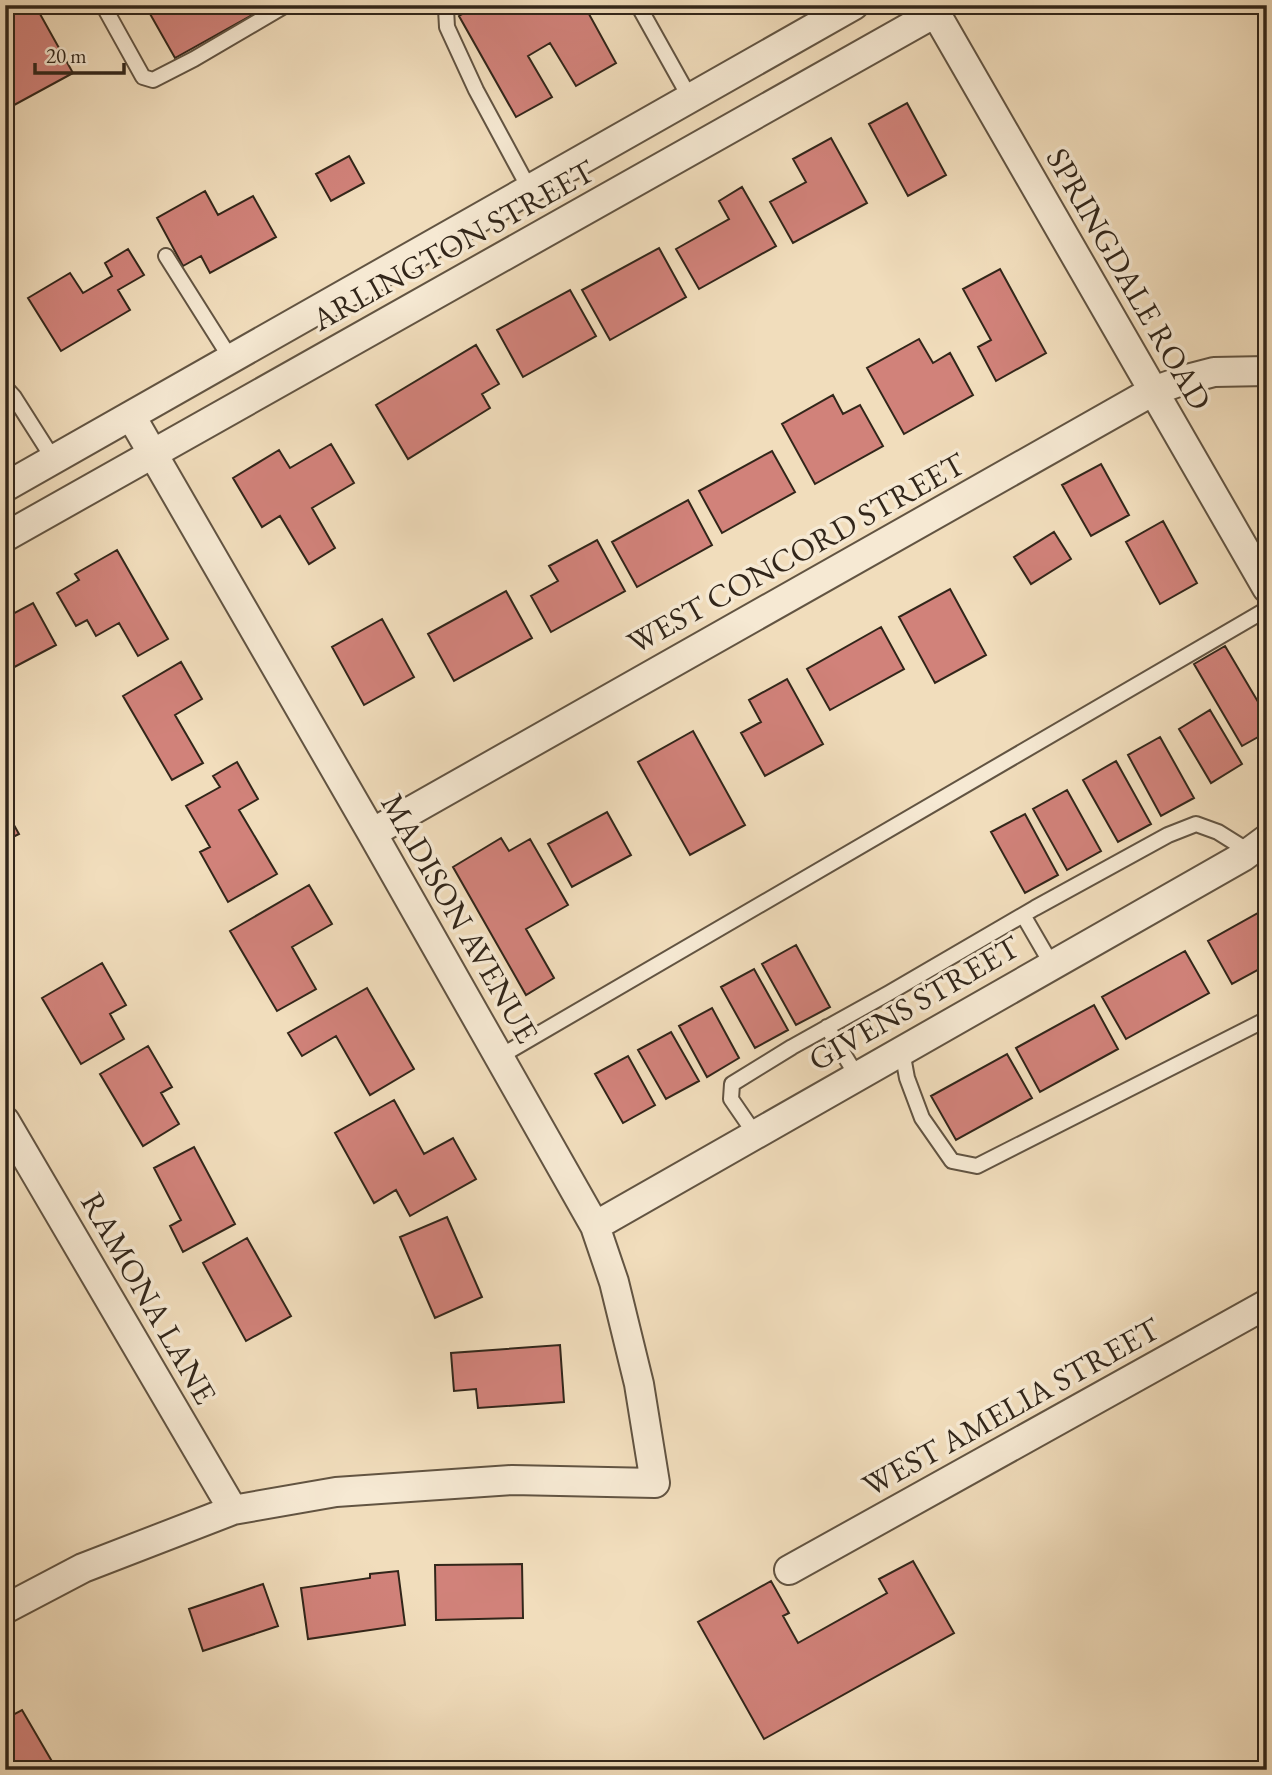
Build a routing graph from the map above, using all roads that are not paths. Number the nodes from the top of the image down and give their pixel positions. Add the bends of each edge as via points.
1 (103, 5) edge
2 (286, 5) edge
3 (639, 5) edge
4 (854, 5) edge
5 (448, 7) edge
6 (932, 9) edge
7 (690, 98) junction
8 (530, 190) junction
9 (166, 256) dead end
10 (232, 359) junction
11 (1267, 372) edge
12 (5, 387) edge
13 (1153, 391) junction
14 (131, 416) junction
15 (153, 454) junction
16 (54, 460) junction
17 (5, 487) edge
18 (5, 537) edge
19 (1267, 588) edge
20 (1267, 609) edge
21 (372, 833) junction
22 (1258, 845) edge
23 (1023, 915) junction
24 (1052, 965) junction
25 (1267, 1019) edge
26 (827, 1027) junction
27 (902, 1051) junction
28 (499, 1057) junction
29 (857, 1076) junction
30 (5, 1121) edge
31 (755, 1134) junction
32 (595, 1226) junction
33 (1267, 1304) edge
34 (233, 1510) junction
35 (789, 1570) dead end
36 (5, 1609) edge

1 - 2 lane via 143,77 153,80
3 - 7 lane
4 - 7 street, ARLINGTON STREET
5 - 8 lane via 447,27
6 - 13 street, SPRINGDALE ROAD
6 - 15 street, ARLINGTON STREET
7 - 8 street, ARLINGTON STREET
8 - 10 street, ARLINGTON STREET
9 - 10 lane
10 - 14 street, ARLINGTON STREET
11 - 13 street, WEST CONCORD STREET via 1214,372
12 - 16 lane
13 - 19 street, SPRINGDALE ROAD
13 - 21 street, WEST CONCORD STREET
14 - 15 street, MADISON AVENUE
14 - 16 street, ARLINGTON STREET
15 - 18 street, ARLINGTON STREET
15 - 21 street, MADISON AVENUE
16 - 17 street, ARLINGTON STREET
20 - 28 lane
21 - 28 street, MADISON AVENUE
22 - 23 lane via 1196,824
22 - 24 street, GIVENS STREET
23 - 24 lane
23 - 26 lane
24 - 27 street, GIVENS STREET
25 - 27 lane via 977,1166 952,1161 922,1118
26 - 29 lane
26 - 31 lane via 732,1084 731,1099
27 - 29 street, GIVENS STREET
28 - 32 street, MADISON AVENUE
29 - 31 street, GIVENS STREET
30 - 34 street, RAMONA LANE
31 - 32 street, GIVENS STREET
32 - 34 street, MADISON AVENUE via 639,1384 655,1483 512,1480 336,1492
33 - 35 street, WEST AMELIA STREET
34 - 36 street via 83,1568

